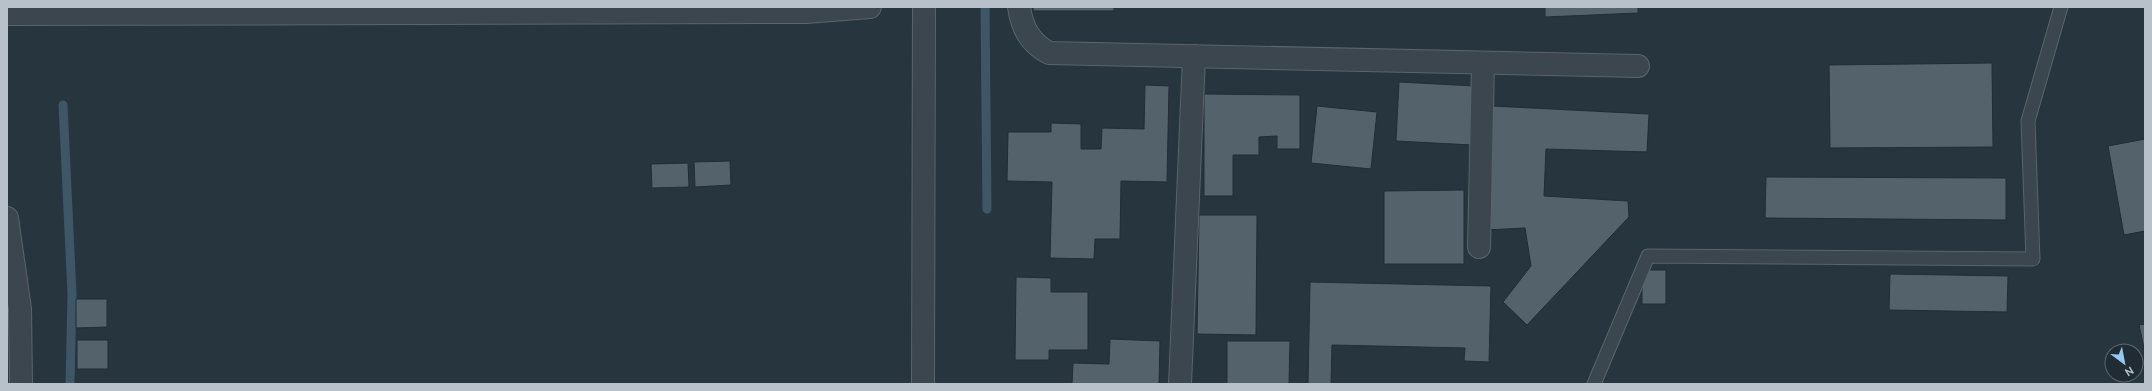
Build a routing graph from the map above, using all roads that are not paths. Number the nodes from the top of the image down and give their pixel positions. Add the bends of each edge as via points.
1 (870, 7) edge
2 (924, 7) edge
3 (1019, 7) edge
4 (2061, 7) edge
5 (67, 10) edge
6 (7, 14) edge
7 (1194, 56) junction
8 (1483, 64) junction
9 (1638, 66) dead end
10 (7, 218) edge
11 (1480, 247) dead end
12 (21, 384) edge
13 (923, 384) edge
14 (1180, 384) edge
15 (1594, 384) edge

1 - 5 street via 798,12
2 - 13 street
3 - 7 street via 1028,37 1049,53
4 - 15 lane via 2028,121 2033,259 1648,256
5 - 6 street
7 - 8 street
7 - 14 street
8 - 9 street
8 - 11 street
10 - 12 street via 20,309

